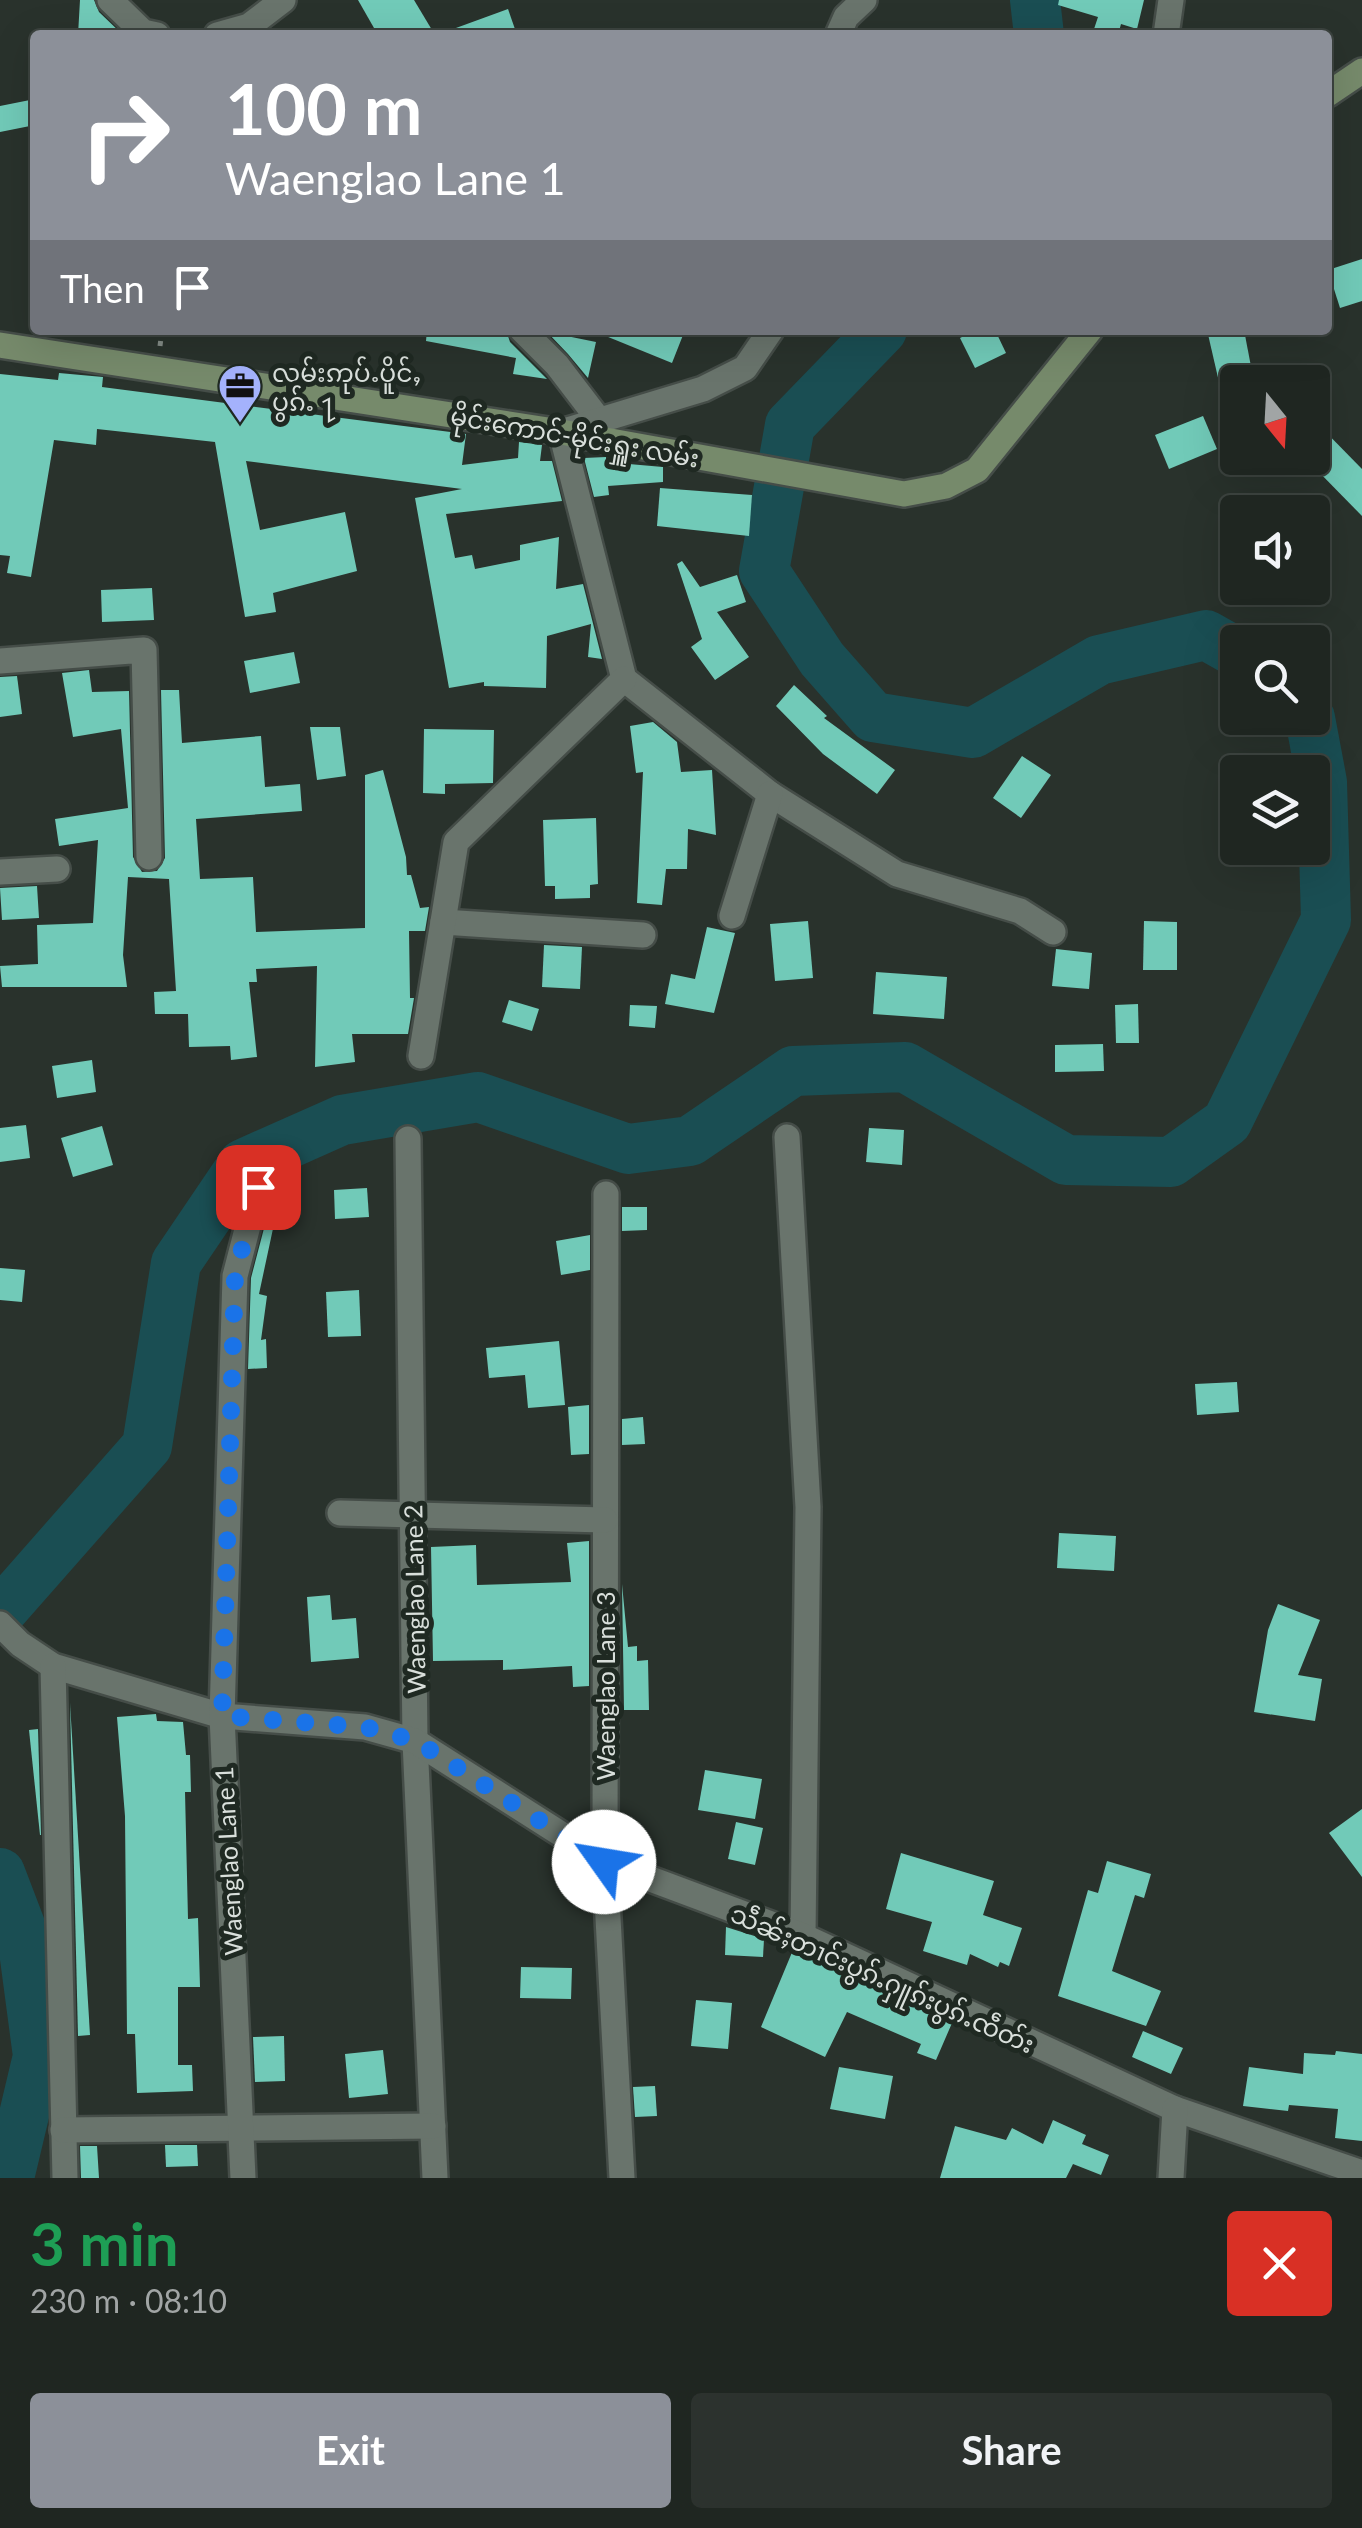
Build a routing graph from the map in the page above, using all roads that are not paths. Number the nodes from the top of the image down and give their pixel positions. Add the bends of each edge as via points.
1 (110, 0) edge
2 (283, 0) edge
3 (864, 0) edge
4 (1171, 0) edge
5 (141, 30) edge
6 (254, 30) edge
7 (840, 30) edge
8 (1167, 30) edge
9 (1362, 72) edge
10 (1332, 91) edge
11 (527, 335) edge
12 (768, 335) edge
13 (1086, 335) edge
14 (0, 344) edge
15 (599, 420) junction
16 (561, 432) junction
17 (0, 661) edge
18 (624, 679) junction
19 (770, 794) junction
20 (150, 857) dead end
21 (57, 869) dead end
22 (0, 872) edge
23 (732, 916) dead end
24 (443, 922) junction
25 (1053, 932) dead end
26 (643, 935) dead end
27 (421, 1056) dead end
28 (788, 1137) dead end
29 (408, 1140) dead end
30 (258, 1187) dead end
31 (606, 1194) dead end
32 (340, 1513) dead end
33 (413, 1513) junction
34 (605, 1520) junction
35 (0, 1624) edge
36 (52, 1666) junction
37 (222, 1716) junction
38 (416, 1741) junction
39 (604, 1862) junction
40 (802, 1936) junction
41 (1175, 2109) junction
42 (434, 2126) junction
43 (240, 2128) junction
44 (63, 2130) junction
45 (1357, 2165) edge
46 (65, 2178) edge
47 (242, 2178) edge
48 (435, 2178) edge
49 (622, 2178) edge
50 (1171, 2178) edge

1 - 5 street
2 - 6 street
3 - 7 street
4 - 8 street
9 - 10 main road
11 - 15 street
12 - 15 street via 745,368 703,389
13 - 16 main road, မိုင်းကောင်-မိုင်းရှူး လမ်း via 977,470 946,486 904,494
14 - 16 main road, မိုင်းကောင်-မိုင်းရှူး လမ်း
15 - 16 street
16 - 18 street
17 - 20 street via 144,650
18 - 19 street
18 - 24 street via 456,842
19 - 23 street
19 - 25 street via 897,874 1020,911
21 - 22 street
24 - 26 street
24 - 27 street
28 - 40 street via 808,1507
29 - 33 street, Waenglao Lane 2
30 - 37 street, Waenglao Lane 1 via 235,1276
31 - 34 street, Waenglao Lane 3
32 - 33 street
33 - 34 street
33 - 38 street, Waenglao Lane 2
34 - 39 street, Waenglao Lane 3
35 - 36 street, သဵၼ်ႈတၢင်းပွၵ်ႉႁူၵ်းပွၵ်ႉၸဵတ်း
36 - 37 street, သဵၼ်ႈတၢင်းပွၵ်ႉႁူၵ်းပွၵ်ႉၸဵတ်း
36 - 44 street
37 - 38 street, သဵၼ်ႈတၢင်းပွၵ်ႉႁူၵ်းပွၵ်ႉၸဵတ်း via 365,1727
37 - 43 street, Waenglao Lane 1
38 - 39 street, သဵၼ်ႈတၢင်းပွၵ်ႉႁူၵ်းပွၵ်ႉၸဵတ်း
38 - 42 street, Waenglao Lane 2
39 - 40 street, သဵၼ်ႈတၢင်းပွၵ်ႉႁူၵ်းပွၵ်ႉၸဵတ်း
39 - 49 street, Waenglao Lane 3
40 - 41 street, သဵၼ်ႈတၢင်းပွၵ်ႉႁူၵ်းပွၵ်ႉၸဵတ်း
41 - 45 street, သဵၼ်ႈတၢင်းပွၵ်ႉႁူၵ်းပွၵ်ႉၸဵတ်း
41 - 50 street
42 - 43 street
42 - 48 street, Waenglao Lane 2
43 - 44 street
43 - 47 street, Waenglao Lane 1
44 - 46 street

